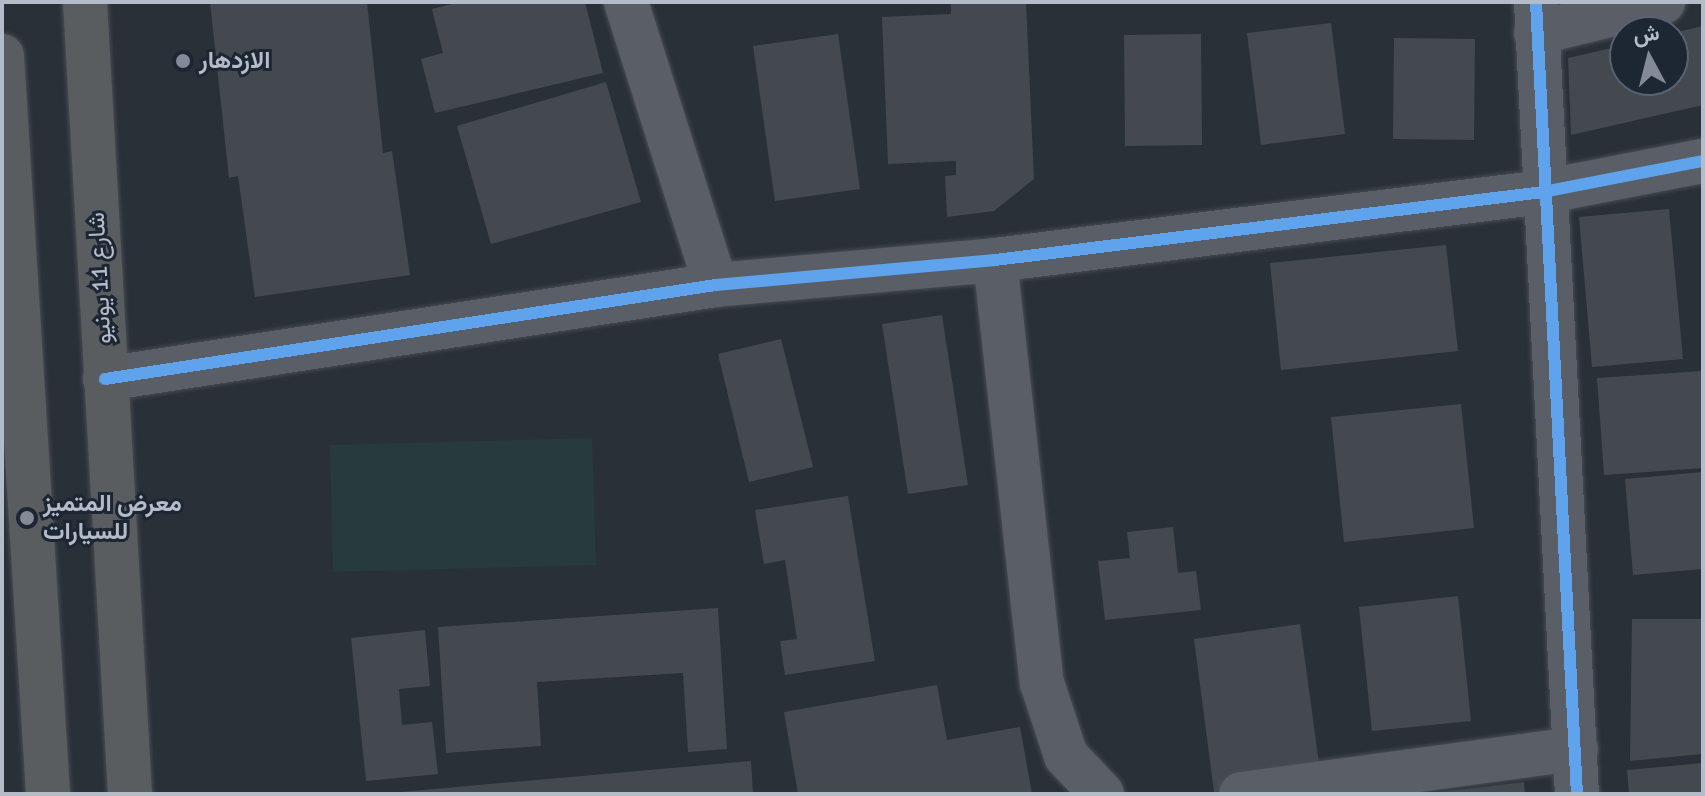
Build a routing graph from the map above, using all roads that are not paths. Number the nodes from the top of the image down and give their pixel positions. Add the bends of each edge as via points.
1 (85, 2) edge
2 (626, 2) edge
3 (1663, 2) edge
4 (1536, 18) edge
5 (2, 56) edge
6 (1703, 161) edge
7 (1543, 192) junction
8 (995, 260) junction
9 (716, 285) junction
10 (105, 379) junction
11 (13, 381) edge
12 (1576, 749) junction
13 (48, 794) edge
14 (130, 794) edge
15 (1102, 794) edge
16 (1241, 794) edge
17 (1577, 794) edge

1 - 10 highway, شارع 11 يونيو
2 - 9 street
3 - 4 street
4 - 7 street
5 - 11 highway
6 - 7 street
7 - 8 street
7 - 12 street
8 - 9 street
8 - 15 street via 1042,683 1066,756
9 - 10 street
10 - 14 highway, شارع 11 يونيو
11 - 13 highway
12 - 16 street
12 - 17 street

